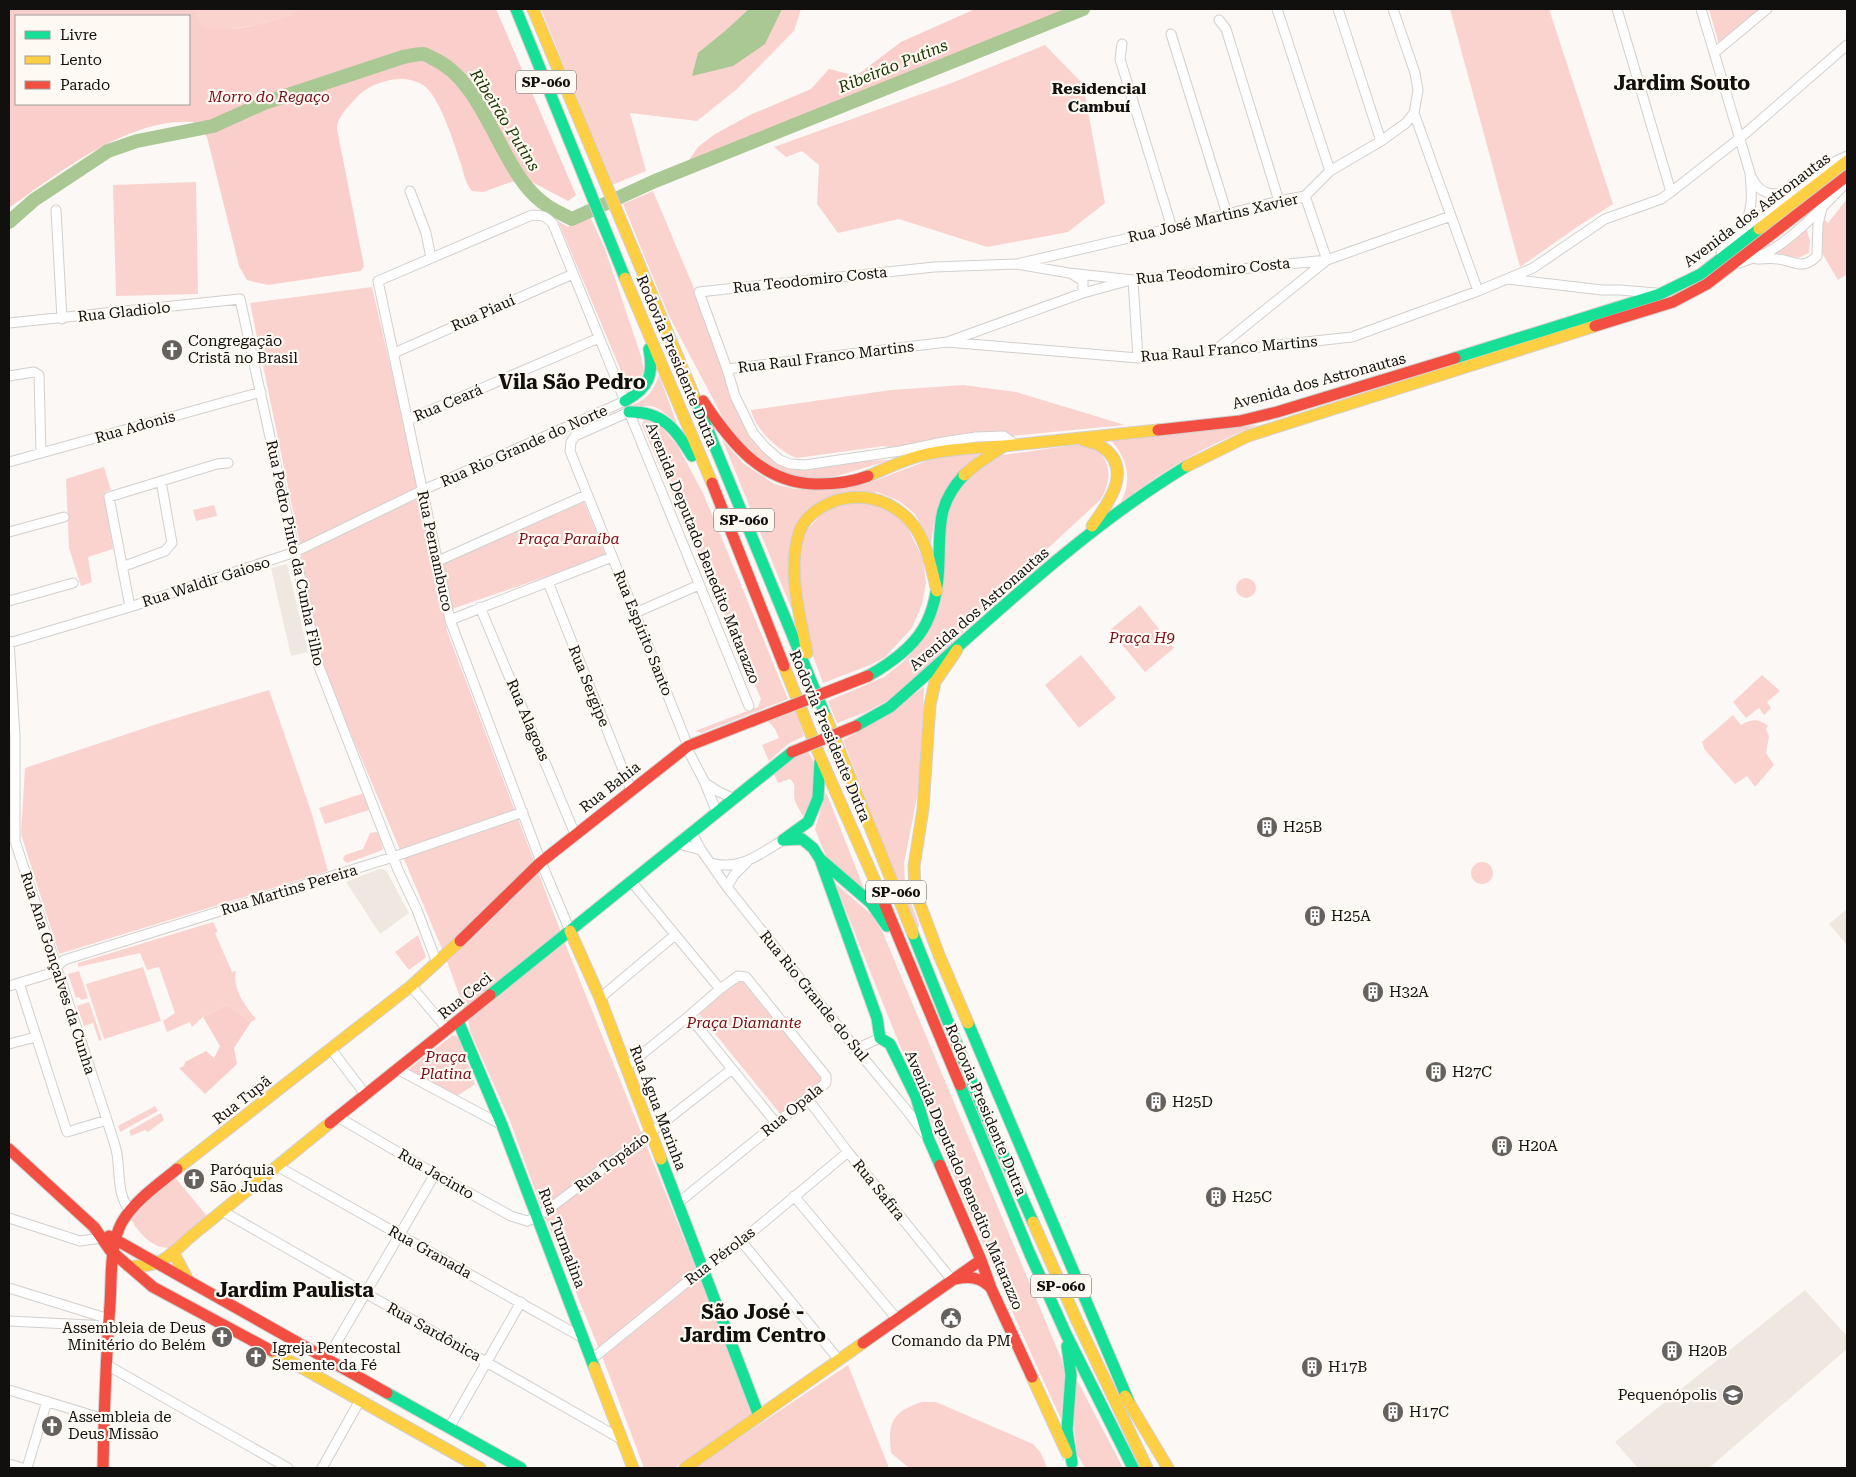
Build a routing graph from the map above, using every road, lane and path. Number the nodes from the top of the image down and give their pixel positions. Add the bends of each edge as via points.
1 (516, 9) edge
2 (533, 9) edge
3 (1277, 9) edge
4 (1338, 9) edge
5 (1393, 9) edge
6 (1617, 9) edge
7 (1701, 9) edge
8 (1767, 9) edge
9 (1219, 20) dead end
10 (1170, 34) dead end
11 (1122, 44) dead end
12 (1847, 44) edge
13 (1714, 53) junction
14 (1414, 113) junction
15 (1740, 138) junction
16 (1380, 141) junction
17 (1847, 156) edge
18 (1847, 161) edge
19 (1330, 171) junction
20 (1750, 173) junction
21 (1847, 176) edge
22 (1847, 182) edge
23 (410, 191) dead end
24 (1671, 192) junction
25 (1793, 193) junction
26 (1816, 193) junction
27 (1305, 196) junction
28 (1279, 201) junction
29 (56, 210) dead end
30 (1227, 214) junction
31 (1451, 216) junction
32 (1172, 228) junction
33 (1744, 228) junction
34 (1736, 242) junction
35 (431, 258) junction
36 (1745, 258) junction
37 (1327, 260) junction
38 (1016, 264) junction
39 (1069, 273) junction
40 (572, 274) junction
41 (1508, 278) junction
42 (1132, 280) junction
43 (1602, 290) junction
44 (1478, 291) junction
45 (1083, 293) junction
46 (1660, 294) junction
47 (240, 299) joint
48 (1616, 309) junction
49 (62, 319) junction
50 (642, 320) junction
51 (9, 323) edge
52 (599, 338) junction
53 (948, 342) junction
54 (1213, 352) junction
55 (394, 353) junction
56 (1138, 358) junction
57 (677, 359) junction
58 (727, 369) junction
59 (9, 376) edge
60 (261, 392) junction
61 (627, 407) junction
62 (408, 420) junction
63 (1077, 438) junction
64 (1010, 446) junction
65 (41, 453) junction
66 (905, 455) junction
67 (9, 462) edge
68 (228, 463) dead end
69 (161, 481) junction
70 (714, 489) junction
71 (423, 490) junction
72 (586, 495) junction
73 (64, 517) dead end
74 (9, 532) edge
75 (1083, 538) junction
76 (295, 552) junction
77 (612, 557) junction
78 (438, 561) junction
79 (122, 567) junction
80 (548, 582) junction
81 (73, 583) dead end
82 (699, 585) junction
83 (937, 591) junction
84 (9, 602) edge
85 (130, 607) junction
86 (480, 607) junction
87 (635, 613) junction
88 (450, 620) junction
89 (9, 642) edge
90 (957, 650) junction
91 (868, 676) joint
92 (812, 682) junction
93 (749, 706) dead end
94 (12, 736) edge
95 (689, 750) junction
96 (792, 752) joint
97 (819, 754) junction
98 (12, 772) edge
99 (705, 783) junction
100 (631, 790) junction
101 (734, 799) junction
102 (523, 812) junction
103 (717, 813) junction
104 (692, 833) junction
105 (575, 834) junction
106 (784, 840) junction
107 (679, 844) junction
108 (701, 850) junction
109 (393, 857) junction
110 (820, 858) junction
111 (749, 860) junction
112 (541, 862) junction
113 (711, 863) junction
114 (631, 881) junction
115 (727, 887) junction
116 (570, 931) junction
117 (675, 935) junction
118 (899, 941) junction
119 (437, 963) junction
120 (56, 967) junction
121 (19, 983) junction
122 (9, 986) edge
123 (411, 986) junction
124 (720, 989) junction
125 (600, 998) junction
126 (689, 1016) junction
127 (458, 1020) junction
128 (448, 1030) junction
129 (36, 1037) junction
130 (880, 1038) junction
131 (9, 1044) edge
132 (331, 1049) junction
133 (856, 1049) junction
134 (626, 1067) junction
135 (397, 1069) junction
136 (732, 1069) junction
137 (365, 1094) junction
138 (916, 1097) junction
139 (807, 1098) junction
140 (980, 1102) junction
141 (905, 1108) junction
142 (338, 1117) junction
143 (107, 1120) junction
144 (776, 1123) junction
145 (502, 1125) junction
146 (650, 1134) junction
147 (929, 1140) junction
148 (9, 1149) edge
149 (848, 1152) junction
150 (277, 1166) junction
151 (435, 1174) junction
152 (794, 1196) junction
153 (678, 1203) junction
154 (130, 1210) junction
155 (222, 1211) junction
156 (538, 1217) junction
157 (9, 1218) edge
158 (94, 1227) junction
159 (399, 1234) junction
160 (101, 1238) junction
161 (116, 1240) junction
162 (742, 1241) junction
163 (173, 1252) junction
164 (114, 1253) junction
165 (981, 1260) junction
166 (158, 1264) junction
167 (128, 1266) junction
168 (703, 1269) junction
169 (952, 1280) junction
170 (190, 1282) junction
171 (9, 1288) edge
172 (991, 1288) junction
173 (366, 1294) junction
174 (521, 1302) junction
175 (66, 1306) junction
176 (256, 1318) junction
177 (897, 1319) junction
178 (9, 1321) edge
179 (109, 1322) junction
180 (63, 1323) junction
181 (222, 1323) junction
182 (1066, 1334) junction
183 (583, 1338) junction
184 (327, 1359) junction
185 (592, 1360) junction
186 (839, 1360) junction
187 (488, 1362) junction
188 (107, 1365) junction
189 (9, 1390) edge
190 (47, 1401) junction
191 (359, 1402) junction
192 (402, 1402) junction
193 (1129, 1402) junction
194 (759, 1416) junction
195 (104, 1419) junction
196 (390, 1419) junction
197 (449, 1428) junction
198 (621, 1439) junction
199 (9, 1464) edge
200 (1073, 1465) edge
201 (22, 1468) edge
202 (27, 1468) edge
203 (103, 1468) edge
204 (288, 1468) edge
205 (322, 1468) edge
206 (480, 1468) edge
207 (521, 1468) edge
208 (633, 1468) edge
209 (685, 1468) edge
210 (1133, 1468) edge
211 (1147, 1468) edge
212 (1168, 1468) edge

1 - 50 main road, Rodovia Presidente Dutra / SP-060
2 - 57 main road, Rodovia Presidente Dutra / SP-060
3 - 19 street
4 - 16 street
5 - 14 street via 1415,73 1418,90
6 - 24 street
7 - 13 street
8 - 13 street
9 - 28 street via 1226,29
10 - 30 street
11 - 32 street via 1120,59
12 - 15 street, Rua Raul Franco Martins
13 - 15 street
14 - 16 street, Rua José Martins Xavier
14 - 31 street
15 - 20 street
15 - 24 street, Rua Raul Franco Martins
16 - 19 street, Rua José Martins Xavier
17 - 26 street via 1836,161
18 - 26 main road, Avenida dos Astronautas
19 - 27 street, Rua José Martins Xavier
20 - 25 street via 1761,190 1774,194
20 - 33 street via 1751,214
21 - 26 main road, Avenida dos Astronautas
22 - 26 street
23 - 35 street via 426,233
24 - 41 street, Rua Raul Franco Martins via 1661,199 1605,219 1533,268
25 - 26 street
25 - 33 street
26 - 34 main road, Avenida dos Astronautas
26 - 36 main road, Avenida dos Astronautas
26 - 36 street via 1817,256 1800,265 1780,259
27 - 28 street, Rua José Martins Xavier
27 - 37 street
28 - 30 street, Rua José Martins Xavier
29 - 49 street
30 - 32 street, Rua José Martins Xavier
31 - 37 street, Rua Teodomiro Costa
31 - 44 street
32 - 38 street, Rua José Martins Xavier
33 - 34 street
34 - 36 street
34 - 46 main road, Avenida dos Astronautas via 1701,274
35 - 40 street, Avenida Deputado Benedito Matarazzo via 532,215 542,215 553,224
35 - 55 street, Rua Pernambuco via 378,281
36 - 75 main road, Avenida dos Astronautas via 1673,302 1248,436 1199,459 1156,485
37 - 42 street, Rua Teodomiro Costa
37 - 54 street
38 - 39 street, Rua Teodomiro Costa
38 - 58 street, Rua Teodomiro Costa via 934,267 699,292
39 - 42 street, Rua Teodomiro Costa
39 - 45 street via 1083,281
40 - 52 street, Avenida Deputado Benedito Matarazzo
40 - 55 street, Rua Piauí
41 - 43 street
41 - 44 street, Rua Raul Franco Martins
42 - 45 street
42 - 56 street
43 - 46 street
43 - 48 street via 1623,296 1622,304
44 - 54 street, Rua Raul Franco Martins via 1352,337
45 - 53 street
46 - 48 main road, Avenida dos Astronautas
47 - 49 street, Rua Gladiolo
47 - 60 street, Rua Pedro Pinto da Cunha Filho
48 - 63 main road, Avenida dos Astronautas via 1268,414
49 - 51 street, Rua Gladiolo
50 - 61 main road via 652,364 651,376
50 - 70 main road, Rodovia Presidente Dutra / SP-060
52 - 61 street, Avenida Deputado Benedito Matarazzo
52 - 62 street, Rua Ceará
53 - 56 street, Rua Raul Franco Martins
53 - 58 street, Rua Raul Franco Martins
54 - 56 street, Rua Raul Franco Martins
55 - 62 street, Rua Pernambuco
57 - 66 main road via 726,435 750,460 772,476 807,485 829,485 860,478
57 - 92 main road, Rodovia Presidente Dutra / SP-060
58 - 66 street via 735,396 753,433 780,460 805,465
59 - 65 street via 38,373
60 - 65 street, Rua Adonis
60 - 76 street, Rua Pedro Pinto da Cunha Filho
61 - 70 main road via 659,417 672,428
61 - 71 street, Rua Rio Grande do Norte
61 - 72 street, Rua Espírito Santo via 575,436 571,442 570,451
61 - 82 street, Avenida Deputado Benedito Matarazzo
62 - 71 street, Rua Pernambuco
63 - 64 main road, Avenida dos Astronautas
63 - 75 main road via 1099,445 1108,452 1115,461 1117,474 1111,498
64 - 66 main road
64 - 83 main road, Avenida dos Astronautas via 975,463 957,482 944,505 938,531
65 - 67 street, Rua Adonis
68 - 69 street
69 - 79 street via 172,543 166,551
69 - 79 street via 109,497
70 - 97 main road, Rodovia Presidente Dutra / SP-060
71 - 76 street, Rua Waldir Gaioso
71 - 78 street, Rua Pernambuco
72 - 77 street, Rua Espírito Santo
72 - 78 street
73 - 74 street
75 - 90 main road, Avenida dos Astronautas
76 - 85 street, Rua Waldir Gaioso
76 - 109 street, Rua Pedro Pinto da Cunha Filho via 318,664
77 - 80 street
77 - 87 street, Rua Espírito Santo
78 - 88 street, Rua Pernambuco
79 - 85 street
80 - 86 street
80 - 100 street, Rua Sergipe
81 - 84 street
82 - 87 street
82 - 93 street, Avenida Deputado Benedito Matarazzo
83 - 91 main road, Avenida dos Astronautas via 934,608 916,641 897,660
83 - 92 main road via 919,533 902,513 889,504 854,496 816,510 800,529 795,562 795,581
85 - 89 street, Rua Waldir Gaioso
86 - 88 street
86 - 105 street, Rua Alagoas
87 - 95 street, Rua Espírito Santo
88 - 102 street, Rua Pernambuco
89 - 94 street, Rua Ana Gonçalves da Cunha
90 - 96 main road, Avenida dos Astronautas, bridge via 890,707 856,726
90 - 193 main road via 935,682 930,705 923,809 914,866 915,891 939,956
91 - 95 main road, Rua Bahia, bridge via 752,721
92 - 140 main road, Rodovia Presidente Dutra / SP-060
94 - 98 street, Rua Ana Gonçalves da Cunha
95 - 99 street, Rua Espírito Santo
95 - 100 main road, Rua Bahia
96 - 101 main road, Rua Ceci
97 - 106 main road via 818,798 808,822
97 - 118 main road, Rodovia Presidente Dutra / SP-060
98 - 120 street, Rua Ana Gonçalves da Cunha via 15,840
99 - 101 street
99 - 103 street, Rua Espírito Santo
100 - 105 main road, Rua Bahia
101 - 103 main road, Rua Ceci
102 - 109 street, Rua Martins Pereira
102 - 112 street, Rua Água Marinha
103 - 104 main road, Rua Ceci
104 - 107 main road, Rua Ceci
104 - 108 street, Rua Rio Grande do Sul
105 - 112 main road, Rua Bahia
106 - 110 main road via 802,839
106 - 111 street
107 - 108 street
107 - 114 main road, Rua Ceci
108 - 113 street, Rua Rio Grande do Sul
109 - 119 street, Rua Pedro Pinto da Cunha Filho
109 - 120 street, Rua Martins Pereira via 64,960
110 - 118 main road via 871,903
110 - 130 main road via 877,1018
111 - 113 street via 732,866
111 - 115 street
112 - 116 street, Rua Água Marinha
112 - 119 main road, Rua Bahia
113 - 115 street, Rua Rio Grande do Sul
114 - 116 main road, Rua Ceci
114 - 117 street
115 - 133 street, Rua Rio Grande do Sul
116 - 125 main road, Rua Água Marinha
116 - 127 main road, Rua Ceci
117 - 124 street
117 - 125 street
118 - 182 main road, Rodovia Presidente Dutra / SP-060
119 - 123 main road, Rua Bahia
120 - 121 street, Rua Martins Pereira via 48,974
120 - 143 street, Rua Ana Gonçalves da Cunha
121 - 122 street, Rua Martins Pereira
121 - 129 street
123 - 128 street
123 - 132 main road, Rua Tupã
124 - 126 street
124 - 139 street, Rua Opala via 738,976 746,977 826,1076 826,1083
125 - 134 main road, Rua Água Marinha
126 - 134 street
126 - 136 street
127 - 128 main road, Rua Ceci
127 - 145 main road, Rua Turmalina
128 - 135 main road, Rua Ceci
129 - 131 street
129 - 143 street via 67,1132
130 - 133 street
130 - 138 main road, Avenida Deputado Benedito Matarazzo via 890,1044
132 - 137 street
132 - 154 main road, Rua Tupã via 149,1191
133 - 141 street, Rua Rio Grande do Sul
134 - 146 main road, Rua Água Marinha
135 - 137 main road, Rua Ceci
135 - 145 street
136 - 144 street
136 - 146 street, Rua Topázio
137 - 142 main road, Rua Ceci
138 - 141 main road via 914,1103
138 - 147 main road, Avenida Deputado Benedito Matarazzo
139 - 144 street, Rua Opala
139 - 149 street, Rua Safira
140 - 193 main road via 1010,1152 1081,1318
140 - 211 main road, Rodovia Presidente Dutra / SP-060
141 - 147 street, Rua Rio Grande do Sul
142 - 150 main road, Rua Ceci
142 - 151 street, Rua Jacinto
143 - 154 street, Rua Ana Gonçalves da Cunha via 117,1153 121,1193
144 - 153 street, Rua Opala
145 - 156 main road, Rua Turmalina
146 - 153 main road, Rua Água Marinha
146 - 156 street, Rua Topázio
147 - 165 main road, Avenida Deputado Benedito Matarazzo
148 - 158 main road
149 - 152 street, Rua Pérolas
149 - 169 street, Rua Safira
150 - 155 main road, Rua Ceci
150 - 159 street, Rua Granada
151 - 156 street, Rua Jacinto via 511,1216 527,1221
151 - 159 street
152 - 162 street, Rua Pérolas
152 - 177 street
153 - 168 main road, Rua Água Marinha
154 - 161 main road, Rua Tupã
155 - 163 main road, Rua Ceci
155 - 173 street, Rua Sardônica
156 - 183 main road, Rua Turmalina
157 - 160 street via 80,1241
158 - 160 main road
158 - 161 main road
159 - 173 street
159 - 174 street, Rua Granada
160 - 164 main road
161 - 164 main road, Rua Tupã
161 - 166 main road
162 - 168 street, Rua Pérolas
162 - 186 street
163 - 166 main road, Rua Ceci
163 - 170 main road
164 - 167 main road
164 - 179 main road, Rua Tupã
165 - 169 main road
165 - 172 main road, Avenida Deputado Benedito Matarazzo
166 - 167 main road
166 - 170 main road
167 - 181 main road via 153,1287
168 - 185 street, Rua Pérolas
168 - 194 main road, Rua Água Marinha
169 - 172 main road via 976,1277
169 - 177 main road
170 - 176 main road
171 - 175 street
172 - 200 main road, Avenida Deputado Benedito Matarazzo
173 - 184 street
173 - 187 street, Rua Sardônica
174 - 183 street, Rua Granada
174 - 187 street
175 - 179 street
175 - 180 street
176 - 181 main road via 225,1308
176 - 184 main road
177 - 186 main road
178 - 180 street
179 - 180 street
179 - 188 main road, Rua Tupã
181 - 191 main road
182 - 200 main road via 1071,1375 1067,1430
182 - 210 main road, Rodovia Presidente Dutra / SP-060
183 - 185 main road, Rua Turmalina
184 - 192 main road
185 - 198 main road, Rua Turmalina
186 - 194 main road
187 - 197 street
187 - 198 street, Rua Sardônica
188 - 195 main road, Rua Tupã
188 - 204 street
189 - 190 street
190 - 195 street
190 - 202 street
191 - 196 main road
191 - 205 street
192 - 196 main road via 400,1413
192 - 197 main road
193 - 212 main road
194 - 209 main road
195 - 203 main road, Rua Tupã
196 - 206 main road
197 - 207 main road
198 - 208 main road, Rua Turmalina
199 - 201 street

